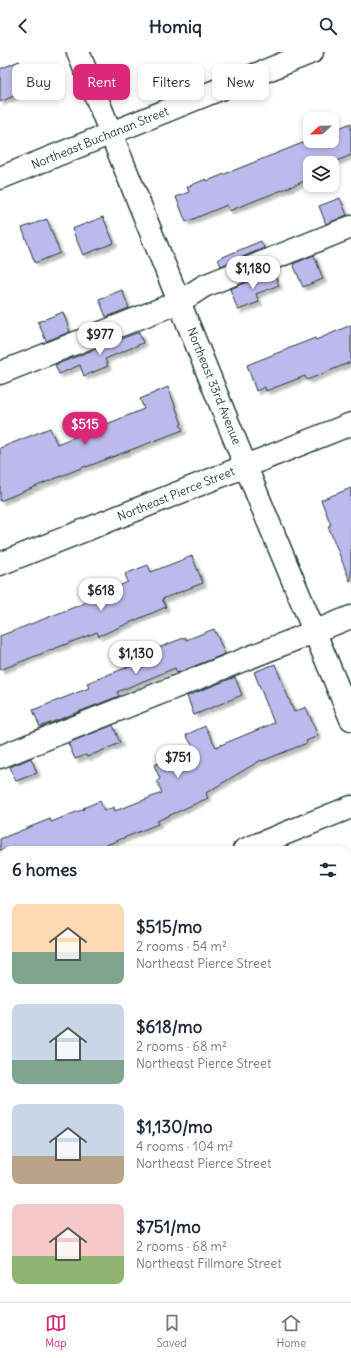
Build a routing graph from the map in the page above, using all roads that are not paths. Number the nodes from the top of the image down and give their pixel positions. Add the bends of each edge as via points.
1 (78, 52) edge
2 (312, 52) edge
3 (112, 133) junction
4 (0, 178) edge
5 (351, 227) edge
6 (179, 302) junction
7 (0, 373) edge
8 (351, 424) edge
9 (246, 466) junction
10 (0, 564) edge
11 (351, 617) edge
12 (314, 632) junction
13 (351, 719) edge
14 (0, 757) edge
15 (351, 807) edge
16 (254, 846) edge

1 - 3 street, Northeast 33rd Avenue
2 - 3 street, Northeast Buchanan Street
3 - 4 street, Northeast Buchanan Street
3 - 6 street, Northeast 33rd Avenue
5 - 6 street via 204,286
6 - 7 street
6 - 9 street, Northeast 33rd Avenue
8 - 9 street, Northeast Pierce Street
9 - 10 street, Northeast Pierce Street
9 - 12 street, Northeast 33rd Avenue
11 - 12 street
12 - 13 street, Northeast 33rd Avenue
12 - 14 street
15 - 16 street

